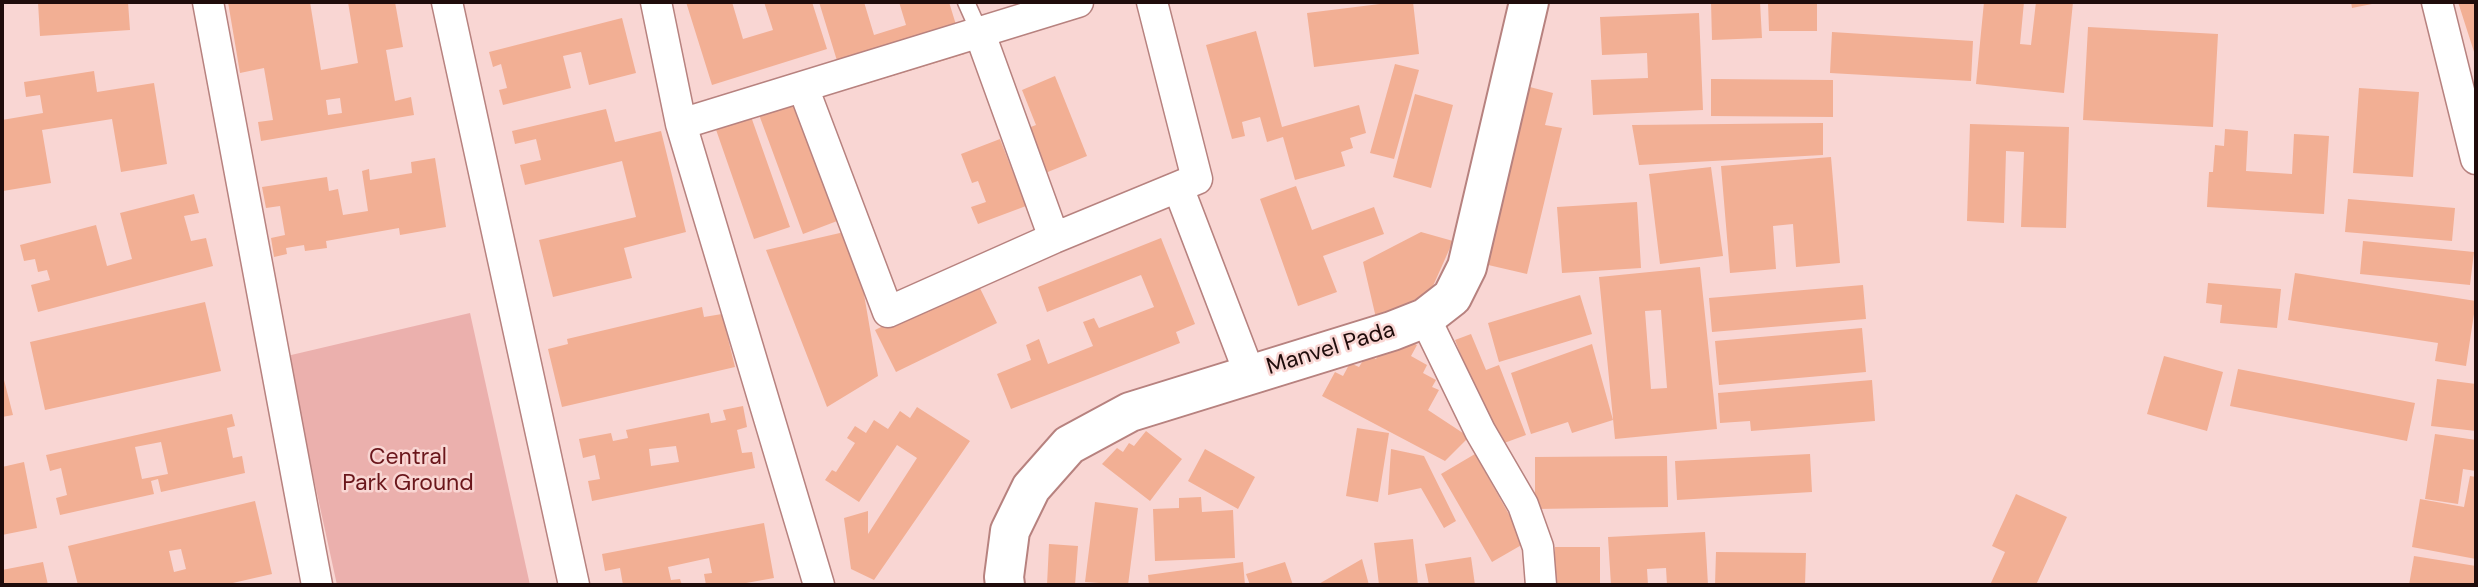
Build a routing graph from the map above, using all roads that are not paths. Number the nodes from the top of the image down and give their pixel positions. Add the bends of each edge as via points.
1 (208, 2) edge
2 (447, 2) edge
3 (656, 2) edge
4 (966, 2) edge
5 (1078, 2) edge
6 (1152, 2) edge
7 (1529, 2) edge
8 (2437, 2) edge
9 (979, 31) junction
10 (803, 87) junction
11 (681, 124) junction
12 (2476, 159) edge
13 (1178, 187) junction
14 (1054, 238) junction
15 (1424, 318) junction
16 (1250, 374) junction
17 (317, 585) edge
18 (574, 585) edge
19 (819, 585) edge
20 (1005, 585) edge
21 (1541, 585) edge

1 - 17 street
2 - 18 street
3 - 11 street
4 - 9 lane
5 - 9 street
6 - 13 street via 1197,179
7 - 15 main road, Manvel Pada via 1466,267 1452,298
8 - 12 street
9 - 10 street
9 - 14 street
10 - 11 street
10 - 14 street via 888,312
11 - 19 street
13 - 14 street
13 - 16 street
15 - 16 main road, Manvel Pada
15 - 21 street via 1522,505 1538,547
16 - 20 main road, Manvel Pada via 1130,412 1069,445 1031,488 1015,520

